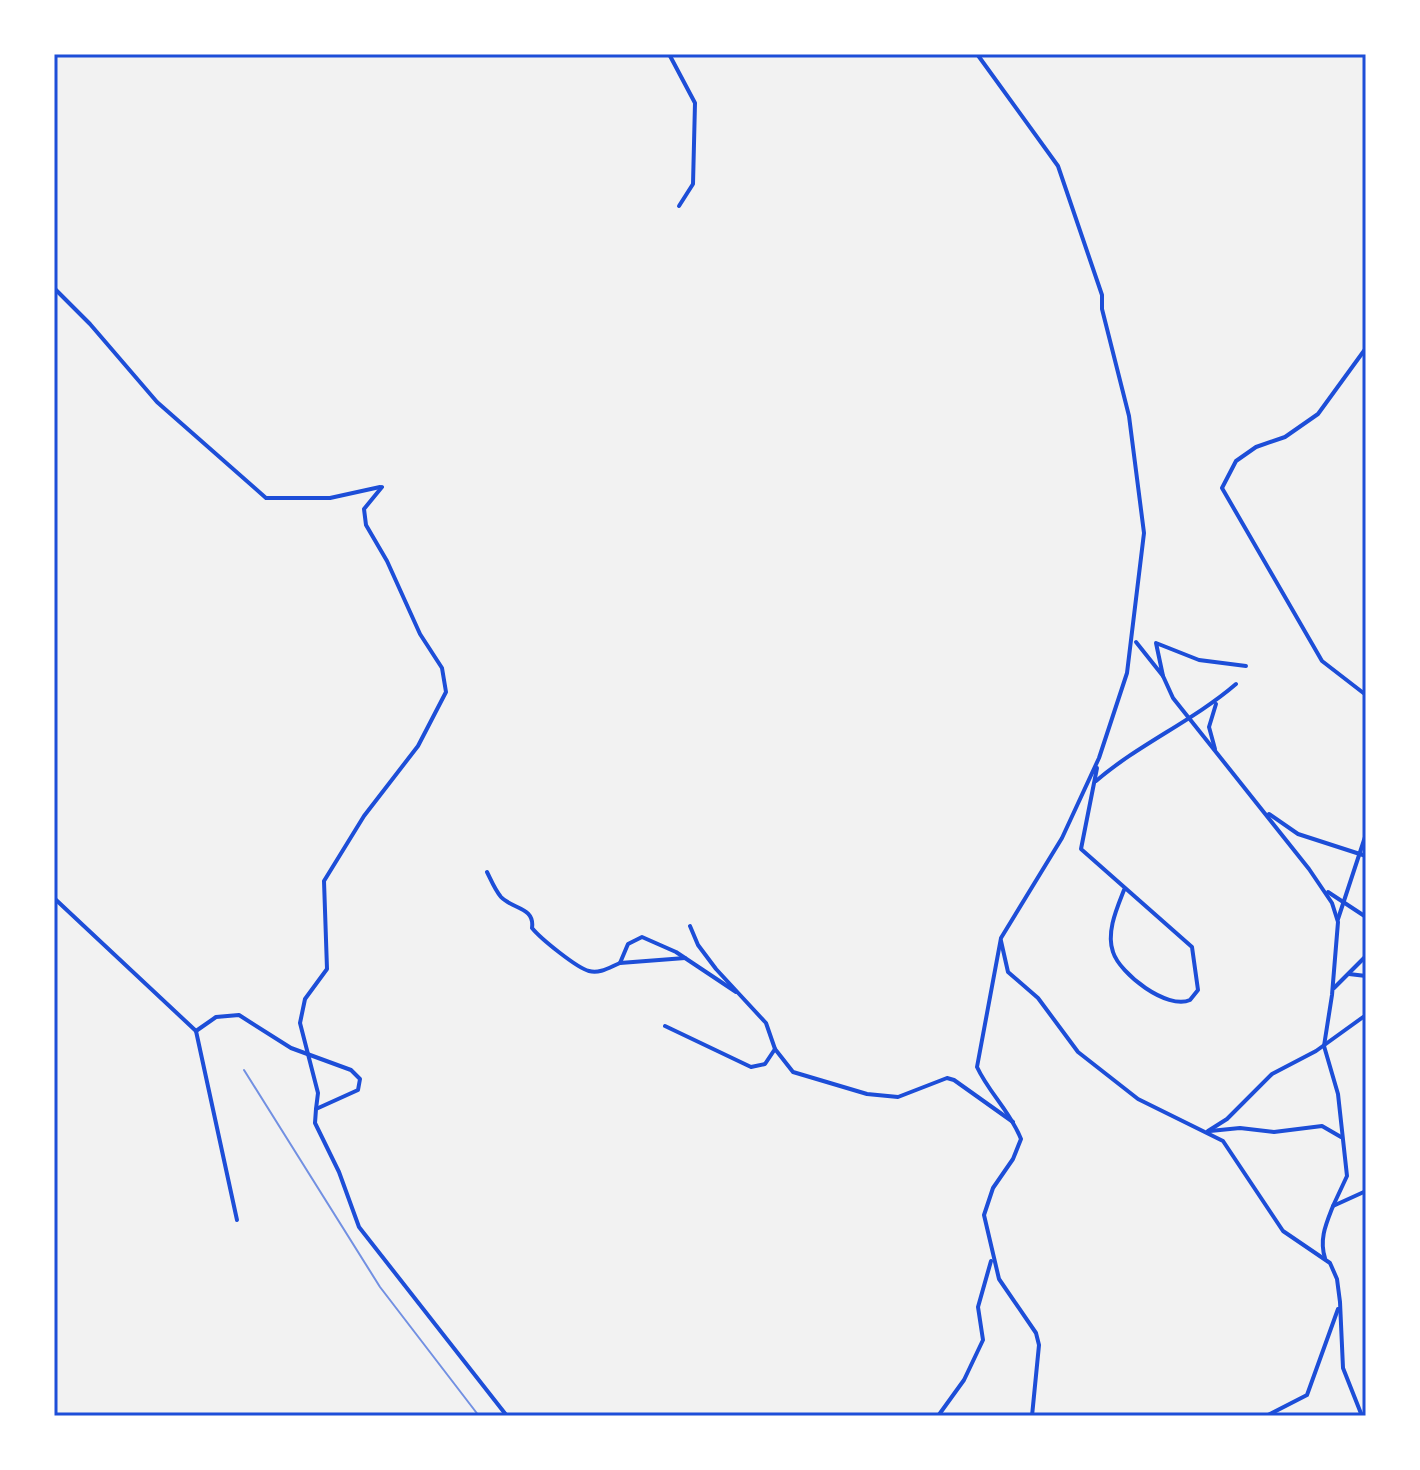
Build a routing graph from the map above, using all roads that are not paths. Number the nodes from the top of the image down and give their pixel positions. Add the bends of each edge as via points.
1 (669, 54) edge
2 (977, 54) edge
3 (679, 206) dead end
4 (54, 288) edge
5 (1366, 348) edge
6 (1136, 642) dead end
7 (1246, 666) dead end
8 (1163, 676) junction
9 (1236, 684) dead end
10 (1366, 695) edge
11 (1217, 702) junction
12 (1189, 718) junction
13 (1217, 753) junction
14 (1099, 758) junction
15 (1094, 783) junction
16 (1264, 810) junction
17 (1366, 834) edge
18 (1357, 854) junction
19 (1366, 856) edge
20 (487, 872) dead end
21 (1124, 890) junction
22 (1326, 891) junction
23 (54, 898) edge
24 (1343, 903) junction
25 (1366, 917) edge
26 (1338, 922) junction
27 (690, 926) dead end
28 (1001, 938) junction
29 (1366, 956) edge
30 (685, 958) junction
31 (620, 963) junction
32 (1347, 974) junction
33 (1366, 976) edge
34 (1333, 991) junction
35 (747, 1000) junction
36 (1366, 1015) edge
37 (665, 1026) dead end
38 (196, 1031) junction
39 (1324, 1046) junction
40 (775, 1049) junction
41 (310, 1058) junction
42 (316, 1109) junction
43 (1015, 1123) junction
44 (1208, 1131) junction
45 (1343, 1139) junction
46 (1366, 1191) edge
47 (1333, 1206) junction
48 (237, 1220) dead end
49 (991, 1258) junction
50 (1325, 1260) junction
51 (1340, 1302) junction
52 (507, 1416) edge
53 (938, 1416) edge
54 (1032, 1416) edge
55 (1266, 1416) edge
56 (1362, 1416) edge

1 - 3 street via 695,103 693,184
2 - 14 street via 1058,166 1068,189 1102,295 1136,462 1144,533 1127,673
4 - 41 street via 157,402 266,498 330,498 382,487 364,509 366,525 442,668 446,692 418,746 364,816 324,881 327,969 305,999 300,1023
5 - 10 street via 1318,414 1236,461 1222,488 1322,661
6 - 8 street
7 - 8 street via 1199,660 1156,643
8 - 12 street
9 - 11 street
11 - 12 street
11 - 13 street via 1209,727
12 - 13 street
12 - 15 street
13 - 16 street
14 - 15 street
14 - 28 street via 1062,838
15 - 21 street via 1081,849
16 - 18 street via 1298,834
16 - 22 street
17 - 18 street
18 - 19 street
18 - 24 street
20 - 31 street via 499,896 527,910 543,942 587,971
21 - 21 street via 1192,947 1198,990 1190,1000 1173,1002 1122,967 1111,933
22 - 24 street
22 - 26 street
23 - 38 street
24 - 25 street
24 - 26 street
26 - 34 street
27 - 35 street via 716,969
28 - 43 street via 977,1067
28 - 44 street via 1008,972 1038,998 1078,1052 1138,1099
29 - 32 street
30 - 31 street
30 - 31 street via 642,937 628,944
30 - 35 street
32 - 33 street
32 - 34 street
34 - 39 street
35 - 40 street via 766,1023
36 - 39 street
37 - 40 street via 751,1067 765,1064
38 - 41 street via 216,1017 239,1015
38 - 48 street
39 - 44 street via 1272,1074
39 - 45 street
40 - 43 street via 793,1072 867,1094 898,1097 954,1080
41 - 42 street
41 - 42 street via 351,1070 360,1079 358,1090
42 - 52 street via 315,1123 359,1227
43 - 49 street via 1021,1139 984,1215
44 - 45 street via 1322,1126
44 - 50 street via 1223,1141 1283,1231
45 - 47 street via 1347,1176
46 - 47 street
47 - 50 street via 1323,1230
49 - 53 street via 978,1307 983,1340 964,1380
49 - 54 street via 1036,1333
50 - 51 street via 1337,1279
51 - 55 street via 1307,1395
51 - 56 street via 1343,1368

